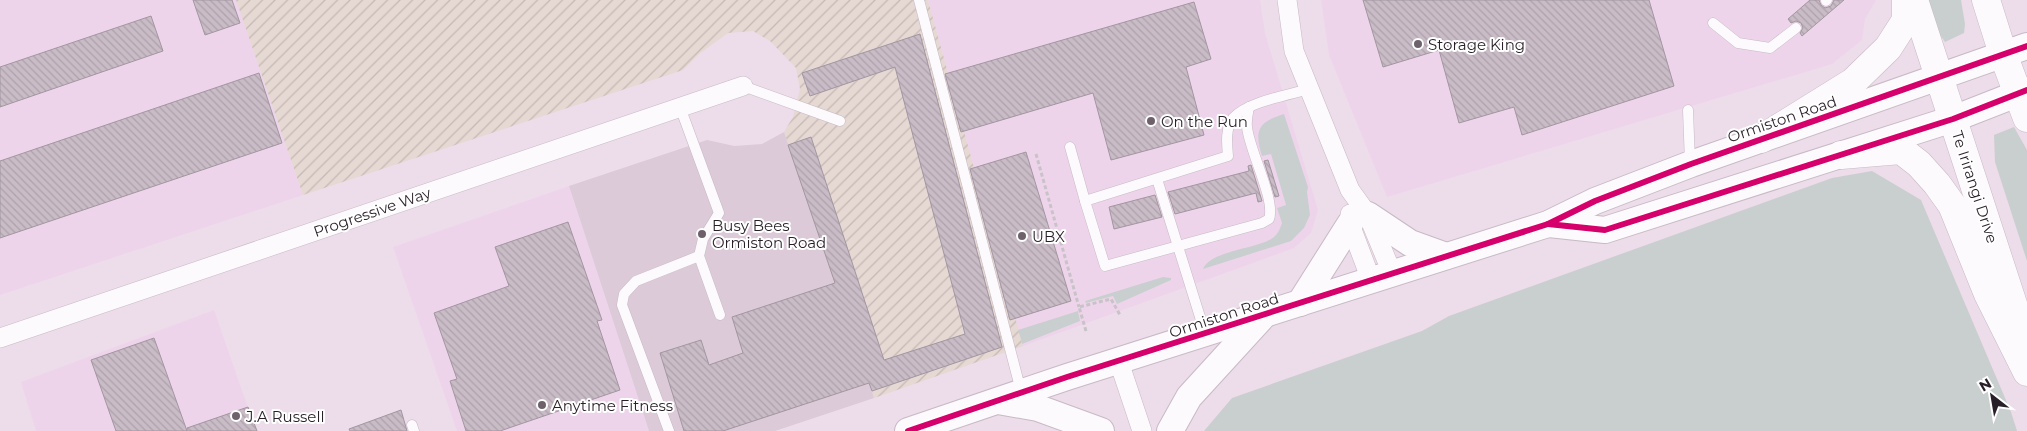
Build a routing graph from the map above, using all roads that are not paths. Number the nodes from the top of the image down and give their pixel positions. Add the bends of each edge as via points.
1 (919, 0) edge
2 (1287, 0) edge
3 (1906, 0) edge
4 (1914, 0) edge
5 (1986, 0) edge
6 (1713, 23) dead end
7 (1796, 28) dead end
8 (2015, 50) edge
9 (1938, 78) junction
10 (744, 86) joint
11 (1310, 89) junction
12 (2024, 100) edge
13 (680, 107) junction
14 (1249, 107) junction
15 (1688, 110) dead end
16 (1953, 119) junction
17 (840, 121) dead end
18 (1761, 138) junction
19 (1070, 148) dead end
20 (1841, 155) junction
21 (1690, 164) junction
22 (1157, 179) junction
23 (1085, 201) junction
24 (1359, 219) junction
25 (1548, 224) junction
26 (1178, 246) junction
27 (700, 256) junction
28 (1446, 256) junction
29 (1382, 276) junction
30 (1300, 303) junction
31 (1266, 314) junction
32 (720, 315) dead end
33 (1205, 334) junction
34 (0, 338) edge
35 (2027, 347) edge
36 (1120, 362) junction
37 (2027, 372) edge
38 (1022, 392) junction
39 (996, 401) junction
40 (669, 431) edge
41 (908, 431) edge
42 (1100, 431) edge
43 (1142, 431) edge
44 (1170, 431) edge

1 - 38 lane
2 - 11 street via 1294,51
3 - 18 main road via 1906,20 1888,48 1853,82
4 - 9 main road, Te Irirangi Drive
5 - 8 main road
6 - 7 lane via 1738,43 1770,48
8 - 9 main road, Ormiston Road
8 - 12 main road
9 - 16 main road, Te Irirangi Drive
9 - 18 main road, Ormiston Road
10 - 13 street, Progressive Way
10 - 17 lane
11 - 14 lane
11 - 24 street
12 - 16 main road, Ormiston Road
13 - 27 lane via 719,213 703,239
13 - 34 street, Progressive Way
14 - 22 lane via 1232,119 1227,137 1228,156
14 - 26 lane via 1247,126 1271,213 1269,219
15 - 21 lane
16 - 20 main road, Ormiston Road
16 - 35 main road, Te Irirangi Drive
18 - 21 main road, Ormiston Road
19 - 23 lane
20 - 25 main road, Ormiston Road via 1605,230
20 - 37 main road via 1901,150 1937,184 1952,204 1988,294
21 - 25 main road, Ormiston Road via 1595,201
22 - 23 lane
22 - 26 lane
23 - 26 lane via 1105,266
24 - 28 main road
24 - 29 street
24 - 30 main road
25 - 28 main road, Ormiston Road
26 - 33 lane
27 - 32 lane
27 - 40 lane via 636,280 624,294 622,305
28 - 29 main road, Ormiston Road
29 - 30 main road, Ormiston Road
30 - 31 main road, Ormiston Road
31 - 33 main road, Ormiston Road
31 - 44 main road via 1189,397
33 - 36 main road, Ormiston Road
36 - 38 main road, Ormiston Road
36 - 43 street
38 - 39 main road, Ormiston Road
39 - 41 main road, Ormiston Road
39 - 42 main road via 1038,408

